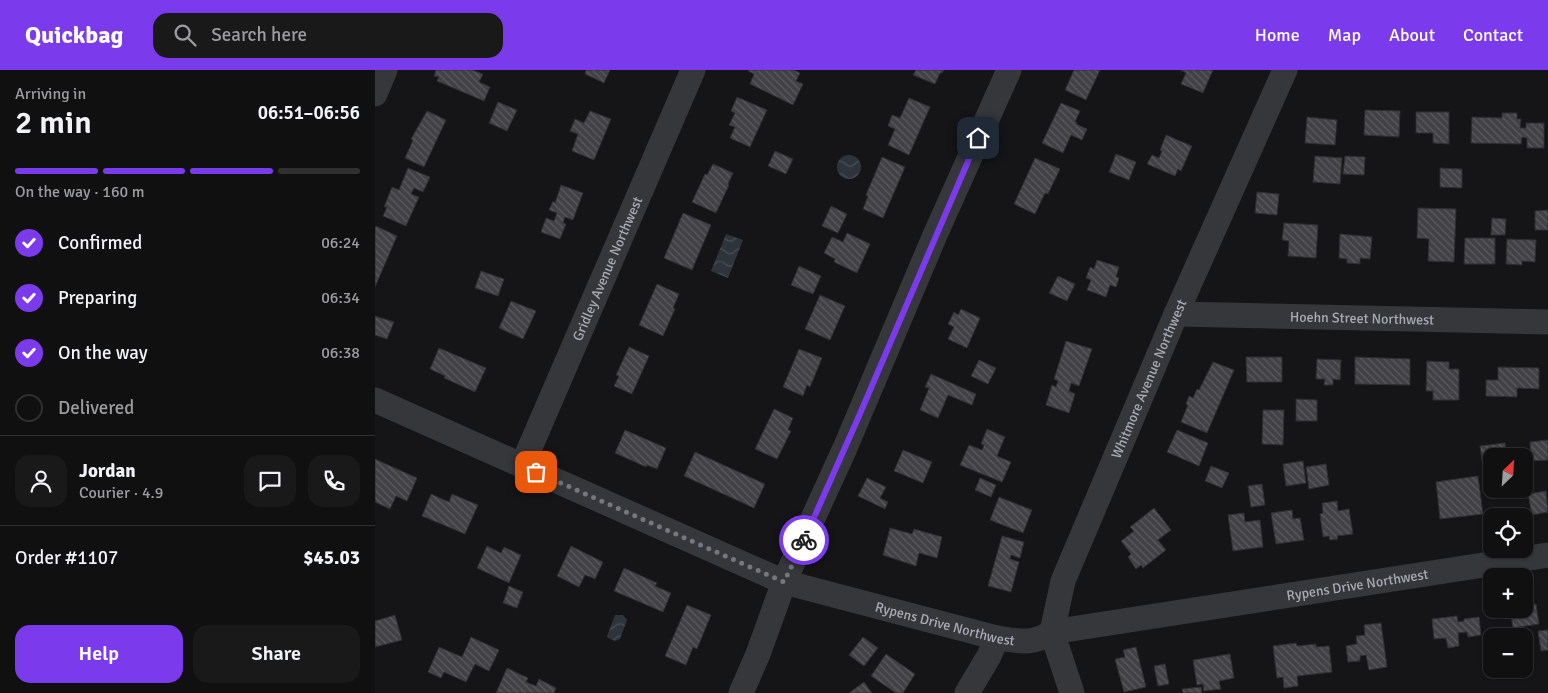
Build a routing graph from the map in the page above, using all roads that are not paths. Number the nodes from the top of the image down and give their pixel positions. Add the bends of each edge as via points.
1 (385, 70) edge
2 (693, 70) edge
3 (1009, 70) edge
4 (1285, 70) edge
5 (375, 94) edge
6 (1177, 314) junction
7 (1548, 322) edge
8 (375, 400) edge
9 (522, 466) junction
10 (1548, 555) edge
11 (784, 582) junction
12 (1053, 632) junction
13 (997, 638) junction
14 (741, 693) edge
15 (967, 693) edge
16 (1072, 693) edge

1 - 5 street
2 - 9 street, Gridley Avenue Northwest
3 - 11 street
4 - 6 street, Whitmore Avenue Northwest
6 - 7 street, Hoehn Street Northwest
6 - 12 street, Whitmore Avenue Northwest via 1063,581
8 - 9 street, Rypens Drive Northwest
9 - 11 street, Rypens Drive Northwest
10 - 12 street, Rypens Drive Northwest
11 - 13 street, Rypens Drive Northwest
11 - 14 street
12 - 13 street, Rypens Drive Northwest via 1040,640 1023,642
12 - 16 street, Whitmore Avenue Northwest
13 - 15 street

